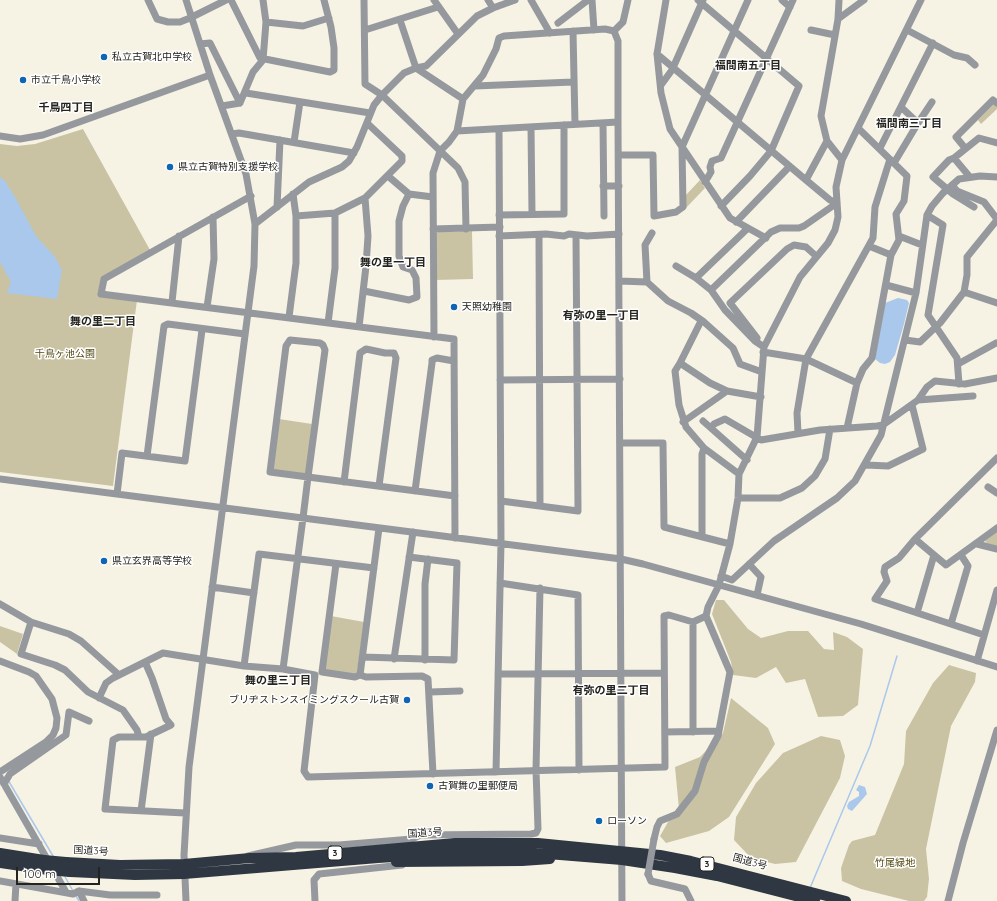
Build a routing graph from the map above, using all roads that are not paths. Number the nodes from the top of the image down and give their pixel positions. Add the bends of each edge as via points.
1 (148, 0) edge
2 (186, 0) edge
3 (226, 0) edge
4 (231, 0) edge
5 (263, 0) edge
6 (324, 0) edge
7 (364, 0) edge
8 (434, 0) edge
9 (488, 0) edge
10 (515, 0) edge
11 (531, 0) edge
12 (588, 0) edge
13 (592, 0) edge
14 (628, 0) edge
15 (666, 0) edge
16 (748, 0) edge
17 (782, 0) edge
18 (839, 0) edge
19 (864, 0) edge
20 (921, 0) edge
21 (701, 1) edge
22 (792, 3) edge
23 (438, 7) junction
24 (493, 8) junction
25 (190, 18) junction
26 (329, 18) junction
27 (838, 19) junction
28 (400, 20) junction
29 (266, 22) junction
30 (558, 23) dead end
31 (365, 30) junction
32 (594, 30) junction
33 (811, 30) dead end
34 (907, 30) junction
35 (573, 31) junction
36 (614, 31) junction
37 (734, 31) junction
38 (550, 33) junction
39 (458, 34) junction
40 (835, 34) junction
41 (200, 44) junction
42 (933, 44) junction
43 (657, 54) junction
44 (767, 59) junction
45 (263, 60) junction
46 (975, 65) dead end
47 (416, 68) junction
48 (673, 68) junction
49 (210, 75) junction
50 (573, 82) junction
51 (661, 85) junction
52 (475, 86) junction
53 (246, 93) junction
54 (382, 95) junction
55 (705, 95) junction
56 (463, 99) junction
57 (300, 102) junction
58 (932, 102) dead end
59 (240, 103) junction
60 (997, 103) edge
61 (222, 106) junction
62 (901, 107) junction
63 (370, 113) junction
64 (367, 122) junction
65 (618, 122) junction
66 (738, 122) junction
67 (603, 123) junction
68 (918, 123) junction
69 (575, 124) junction
70 (564, 125) junction
71 (531, 127) junction
72 (858, 128) junction
73 (499, 129) junction
74 (457, 131) junction
75 (232, 134) junction
76 (0, 136) edge
77 (280, 140) junction
78 (827, 141) junction
79 (294, 142) junction
80 (997, 143) edge
81 (682, 148) junction
82 (880, 148) junction
83 (965, 148) junction
84 (440, 151) junction
85 (771, 151) junction
86 (354, 153) junction
87 (619, 155) junction
88 (954, 158) junction
89 (842, 160) junction
90 (892, 161) junction
91 (789, 167) junction
92 (388, 176) junction
93 (969, 176) junction
94 (997, 177) edge
95 (806, 180) junction
96 (705, 182) junction
97 (603, 186) junction
98 (619, 186) junction
99 (950, 186) junction
100 (293, 194) junction
101 (409, 194) junction
102 (251, 196) junction
103 (433, 196) junction
104 (365, 198) junction
105 (837, 203) junction
106 (721, 206) junction
107 (277, 207) junction
108 (974, 207) dead end
109 (335, 213) junction
110 (499, 214) junction
111 (532, 214) junction
112 (928, 215) junction
113 (296, 216) junction
114 (604, 216) dead end
115 (213, 217) junction
116 (997, 219) edge
117 (736, 222) junction
118 (255, 224) junction
119 (500, 227) junction
120 (747, 228) junction
121 (433, 229) junction
122 (466, 229) junction
123 (652, 233) dead end
124 (539, 234) junction
125 (619, 234) junction
126 (179, 236) junction
127 (500, 236) junction
128 (576, 236) junction
129 (899, 236) junction
130 (766, 238) junction
131 (922, 245) junction
132 (869, 246) junction
133 (891, 255) junction
134 (816, 256) junction
135 (676, 266) dead end
136 (696, 278) junction
137 (619, 281) junction
138 (647, 282) junction
139 (886, 285) junction
140 (711, 290) junction
141 (364, 291) junction
142 (964, 292) junction
143 (916, 293) junction
144 (172, 302) junction
145 (997, 303) edge
146 (207, 307) junction
147 (248, 312) junction
148 (289, 317) junction
149 (701, 320) junction
150 (328, 323) junction
151 (937, 326) junction
152 (359, 327) junction
153 (202, 330) junction
154 (245, 334) junction
155 (434, 336) junction
156 (905, 340) junction
157 (996, 343) dead end
158 (764, 350) junction
159 (806, 358) junction
160 (454, 361) junction
161 (680, 363) junction
162 (958, 364) junction
163 (762, 372) junction
164 (997, 378) edge
165 (620, 379) junction
166 (500, 380) junction
167 (540, 380) junction
168 (578, 380) junction
169 (858, 383) junction
170 (959, 384) junction
171 (727, 391) junction
172 (973, 396) dead end
173 (761, 397) junction
174 (915, 402) junction
175 (703, 421) dead end
176 (683, 422) junction
177 (883, 425) junction
178 (711, 428) junction
179 (847, 428) junction
180 (830, 430) junction
181 (798, 433) junction
182 (757, 437) junction
183 (620, 443) junction
184 (704, 448) junction
185 (147, 456) junction
186 (997, 458) edge
187 (747, 460) junction
188 (866, 465) junction
189 (739, 474) junction
190 (308, 477) junction
191 (0, 479) edge
192 (344, 482) junction
193 (379, 486) junction
194 (415, 491) junction
195 (117, 494) junction
196 (455, 496) junction
197 (738, 498) junction
198 (501, 501) junction
199 (540, 506) junction
200 (222, 507) junction
201 (302, 518) junction
202 (379, 528) junction
203 (997, 528) edge
204 (413, 532) junction
205 (702, 536) junction
206 (455, 538) junction
207 (914, 539) junction
208 (501, 543) junction
209 (730, 544) junction
210 (978, 544) junction
211 (997, 550) edge
212 (934, 555) junction
213 (961, 555) junction
214 (409, 557) junction
215 (297, 559) junction
216 (622, 559) junction
217 (428, 560) junction
218 (336, 564) junction
219 (749, 564) junction
220 (374, 568) junction
221 (721, 576) junction
222 (500, 583) junction
223 (719, 585) junction
224 (212, 587) junction
225 (540, 588) junction
226 (997, 590) edge
227 (254, 593) junction
228 (757, 595) junction
229 (0, 604) edge
230 (917, 613) junction
231 (706, 616) junction
232 (31, 622) junction
233 (693, 622) junction
234 (951, 624) junction
235 (984, 635) junction
236 (362, 657) junction
237 (394, 658) junction
238 (203, 659) junction
239 (425, 660) junction
240 (0, 661) edge
241 (977, 661) junction
242 (145, 662) junction
243 (244, 666) junction
244 (997, 667) edge
245 (283, 669) junction
246 (622, 673) junction
247 (664, 673) junction
248 (118, 674) junction
249 (498, 674) junction
250 (538, 674) junction
251 (578, 674) junction
252 (360, 675) junction
253 (460, 691) dead end
254 (430, 692) junction
255 (99, 698) junction
256 (89, 721) dead end
257 (997, 730) edge
258 (718, 731) junction
259 (665, 732) junction
260 (693, 732) junction
261 (151, 734) junction
262 (139, 737) junction
263 (997, 742) edge
264 (622, 768) junction
265 (536, 770) junction
266 (579, 770) junction
267 (0, 772) edge
268 (496, 772) junction
269 (433, 774) junction
270 (0, 777) edge
271 (4, 784) junction
272 (141, 811) junction
273 (185, 813) junction
274 (0, 838) edge
275 (412, 839) junction
276 (39, 844) junction
277 (435, 844) junction
278 (0, 853) edge
279 (561, 854) junction
280 (622, 856) junction
281 (378, 858) junction
282 (234, 859) junction
283 (409, 863) junction
284 (0, 864) edge
285 (184, 869) junction
286 (0, 881) edge
287 (16, 884) junction
288 (788, 889) junction
289 (79, 891) junction
290 (66, 892) junction
291 (157, 895) dead end
292 (15, 901) edge
293 (84, 901) edge
294 (186, 901) edge
295 (315, 901) edge
296 (622, 901) edge
297 (691, 901) edge
298 (815, 901) edge
299 (846, 901) edge
300 (948, 901) edge
301 (952, 901) edge

1 - 25 street via 157,19 180,22
2 - 25 street
3 - 25 street
4 - 45 street
5 - 29 street
6 - 26 street
7 - 31 street
8 - 23 street
9 - 24 street
10 - 24 street
11 - 38 street
12 - 30 street
13 - 32 street
14 - 36 street via 623,22
15 - 43 street
16 - 37 street
17 - 22 street
18 - 27 street
19 - 27 street
20 - 34 street
21 - 37 street
21 - 48 street
22 - 44 street
23 - 28 street
23 - 39 street
24 - 39 street via 477,16
25 - 41 street
26 - 29 street via 303,26
26 - 45 street via 334,48 334,70 330,72
27 - 40 street
28 - 31 street
28 - 47 street
29 - 45 street
31 - 54 street via 365,84
32 - 35 street
32 - 36 street
33 - 40 street
34 - 42 street
34 - 72 street
35 - 38 street
35 - 50 street
36 - 65 street via 618,41
37 - 44 street
37 - 55 street
38 - 52 street via 499,38 496,50
39 - 47 street via 426,66
40 - 78 street via 822,116
41 - 49 street
41 - 59 street via 210,43
42 - 46 street via 954,55 967,58
42 - 62 street
43 - 48 street
43 - 51 street
44 - 66 street
44 - 85 street via 799,86
45 - 53 street via 253,72
47 - 54 street via 404,73
47 - 56 street
48 - 51 street
48 - 55 street
49 - 61 street
49 - 76 street via 43,135 20,139
50 - 52 street
50 - 69 street
51 - 81 street via 667,120
52 - 56 street
53 - 57 street
53 - 59 street
54 - 63 street
54 - 84 street
55 - 66 street
55 - 81 street
56 - 74 street
57 - 63 street
57 - 79 street
58 - 68 street
59 - 61 street
60 - 83 street via 993,100 956,137
61 - 75 street
62 - 68 street
62 - 82 street
63 - 64 street
64 - 86 street
64 - 92 street via 402,156 402,161
65 - 67 street
65 - 87 street
66 - 85 street
66 - 96 street via 721,158 712,161 711,172
67 - 69 street
67 - 97 street
68 - 90 street
69 - 70 street
70 - 71 street
70 - 111 street via 564,214
71 - 73 street
71 - 111 street
72 - 82 street
72 - 89 street
73 - 74 street
73 - 110 street
74 - 84 street
75 - 77 street
75 - 102 street
77 - 79 street
77 - 107 street
78 - 89 street
78 - 95 street
79 - 86 street
80 - 83 street via 979,138
81 - 87 street via 683,207 676,212 654,216 653,155
81 - 96 street
82 - 90 street
83 - 88 street
84 - 103 street via 433,173
84 - 122 street via 458,168 465,182
85 - 91 street
85 - 106 street
86 - 100 street via 349,162 342,167 324,174
87 - 98 street
88 - 93 street
88 - 99 street via 933,177
89 - 105 street via 836,187
90 - 129 street via 907,176 904,201 896,214
90 - 132 street via 875,207 875,229
91 - 95 street
91 - 117 street
92 - 101 street
92 - 104 street
93 - 94 street
93 - 99 street
95 - 105 street
96 - 106 street
97 - 98 street
97 - 114 street
98 - 125 street
99 - 108 street via 953,194
99 - 112 street via 932,206
99 - 116 street via 984,202
100 - 107 street
100 - 113 street
101 - 103 street
101 - 141 street via 399,220 399,256 403,267 412,270 416,278 417,297 409,300
102 - 115 street
102 - 118 street
103 - 121 street
104 - 109 street
104 - 141 street via 368,236
105 - 130 street via 804,226 780,228
105 - 134 street via 838,217 835,230 828,243
106 - 117 street
107 - 118 street
109 - 113 street
109 - 150 street via 335,268
110 - 111 street
110 - 119 street
112 - 131 street
112 - 151 street via 943,225 928,315
113 - 148 street via 296,263
115 - 126 street
115 - 146 street via 214,259
116 - 142 street via 968,257
117 - 120 street
118 - 147 street via 254,266
119 - 122 street
119 - 127 street
120 - 130 street
120 - 136 street
121 - 122 street
121 - 155 street
123 - 138 street via 645,245
124 - 127 street
124 - 128 street
124 - 167 street
125 - 128 street
125 - 137 street
126 - 144 street
126 - 144 street via 104,279 102,294
127 - 166 street
128 - 168 street
129 - 131 street
129 - 133 street
130 - 140 street
131 - 143 street
132 - 133 street
132 - 159 street
133 - 139 street
134 - 158 street via 800,277
134 - 158 street via 806,247 794,245 730,304
135 - 136 street
136 - 140 street
137 - 138 street
137 - 165 street
138 - 149 street via 668,301
139 - 143 street
139 - 169 street via 872,358 863,369
140 - 158 street via 725,310
141 - 152 street
142 - 145 street
142 - 151 street
143 - 156 street
144 - 146 street
146 - 147 street
147 - 148 street
147 - 154 street
148 - 150 street
149 - 161 street
149 - 163 street via 733,348 740,364
150 - 152 street
151 - 156 street via 920,342
151 - 162 street via 957,358
152 - 155 street
153 - 154 street
153 - 185 street via 168,324 164,328
153 - 185 street via 185,461
154 - 200 street
155 - 160 street via 454,339
156 - 177 street
157 - 162 street
158 - 159 street
158 - 163 street
159 - 169 street
159 - 181 street via 797,413
160 - 194 street via 437,358 432,360
160 - 196 street
161 - 171 street
161 - 176 street via 675,371 676,392
162 - 170 street
163 - 173 street
164 - 170 street
165 - 168 street
165 - 183 street
166 - 167 street
166 - 198 street
167 - 168 street
167 - 199 street
168 - 199 street via 578,511
169 - 179 street
170 - 174 street via 935,381
171 - 173 street
171 - 176 street
172 - 174 street
173 - 182 street
174 - 177 street
174 - 188 street via 924,449 888,466
175 - 178 street
176 - 184 street
177 - 179 street
177 - 188 street via 881,435
178 - 182 street via 725,419
178 - 187 street
179 - 180 street
180 - 181 street
180 - 197 street via 824,463 802,488 780,498
181 - 182 street via 761,440
182 - 187 street
183 - 205 street via 663,443 664,527
183 - 216 street
184 - 189 street
184 - 205 street
185 - 195 street via 122,453
186 - 207 street
187 - 189 street
188 - 219 street via 855,481 837,498 774,541
189 - 197 street
190 - 190 street via 325,347 320,343 290,340 286,346 270,472
190 - 192 street
190 - 201 street
191 - 195 street
192 - 193 street
192 - 193 street via 360,353 366,349 394,353 396,358
193 - 194 street
194 - 196 street
195 - 200 street
196 - 206 street
197 - 209 street
198 - 199 street
198 - 208 street
200 - 201 street
200 - 224 street
201 - 202 street
201 - 215 street
202 - 204 street
202 - 220 street
203 - 210 street
204 - 206 street
204 - 214 street
205 - 209 street
206 - 208 street
207 - 212 street
207 - 230 street via 899,558 885,567 887,581 875,599
208 - 216 street
208 - 222 street
209 - 221 street
210 - 211 street
210 - 213 street
212 - 213 street via 946,565
212 - 230 street
213 - 234 street via 968,566
214 - 217 street
214 - 237 street
215 - 218 street
215 - 227 street via 260,554
215 - 245 street
216 - 223 street
216 - 246 street
217 - 239 street via 425,584
217 - 239 street via 457,563 454,660
218 - 220 street
218 - 252 street via 322,672
219 - 221 street via 732,580
219 - 228 street via 761,577
220 - 236 street
221 - 223 street
222 - 225 street
222 - 249 street
223 - 228 street
223 - 231 street
224 - 227 street
224 - 238 street
225 - 250 street
225 - 251 street via 578,595
226 - 235 street
227 - 243 street
228 - 241 street
229 - 232 street
230 - 234 street
231 - 233 street
231 - 258 street via 730,672
232 - 248 street via 69,634 81,641
232 - 255 street via 21,654 64,670 88,692
233 - 247 street via 664,616
233 - 260 street
234 - 235 street
235 - 241 street
236 - 237 street
236 - 252 street
237 - 239 street
238 - 242 street via 163,653
238 - 243 street
238 - 273 street
240 - 267 street via 36,676 52,699 57,718 53,735 46,742
241 - 244 street
242 - 248 street
242 - 261 street via 166,719 171,725
243 - 245 street
245 - 269 street via 313,674 316,677 304,771 306,776
246 - 247 street
246 - 251 street
246 - 264 street
247 - 259 street
248 - 255 street via 106,683
249 - 250 street
249 - 268 street
250 - 251 street
250 - 265 street
251 - 266 street
252 - 254 street via 422,676 428,679
253 - 254 street
254 - 269 street
255 - 262 street via 123,710
256 - 271 street via 69,712 66,734 10,774
257 - 300 street
258 - 260 street
258 - 297 street, bridge via 695,790 676,814 660,822 657,827 648,874 651,881 685,889
259 - 260 street
259 - 264 street via 665,767
261 - 262 street
261 - 272 street
262 - 272 street via 113,740 104,809
263 - 301 street
264 - 266 street
264 - 280 street
265 - 266 street
265 - 268 street
265 - 275 street via 536,833 420,835
268 - 269 street
270 - 271 street
271 - 276 street
272 - 273 street
273 - 285 street
274 - 276 street
275 - 277 highway
275 - 282 street via 339,845 296,845
276 - 290 street
277 - 280 highway, 国道3号 / 3 via 538,843
277 - 282 highway, 国道3号 / 3 via 296,857
278 - 285 highway, 国道3号 / 3, bridge via 66,862
279 - 280 highway, 国道3号 / 3
279 - 281 highway, 国道3号 / 3 via 491,852
279 - 283 highway via 553,858 522,861
280 - 288 highway, 国道3号 / 3
280 - 296 street
281 - 283 highway via 390,862
281 - 285 highway, 国道3号 / 3
282 - 285 highway, 国道3号 / 3
283 - 295 street via 320,874 314,880
284 - 285 highway, 国道3号 / 3, bridge via 70,872 120,874
285 - 294 street
286 - 287 street
287 - 290 street
287 - 292 street
288 - 298 highway, 国道3号 / 3
288 - 299 highway, 国道3号 / 3
289 - 290 street via 73,894
289 - 291 street
289 - 293 street

